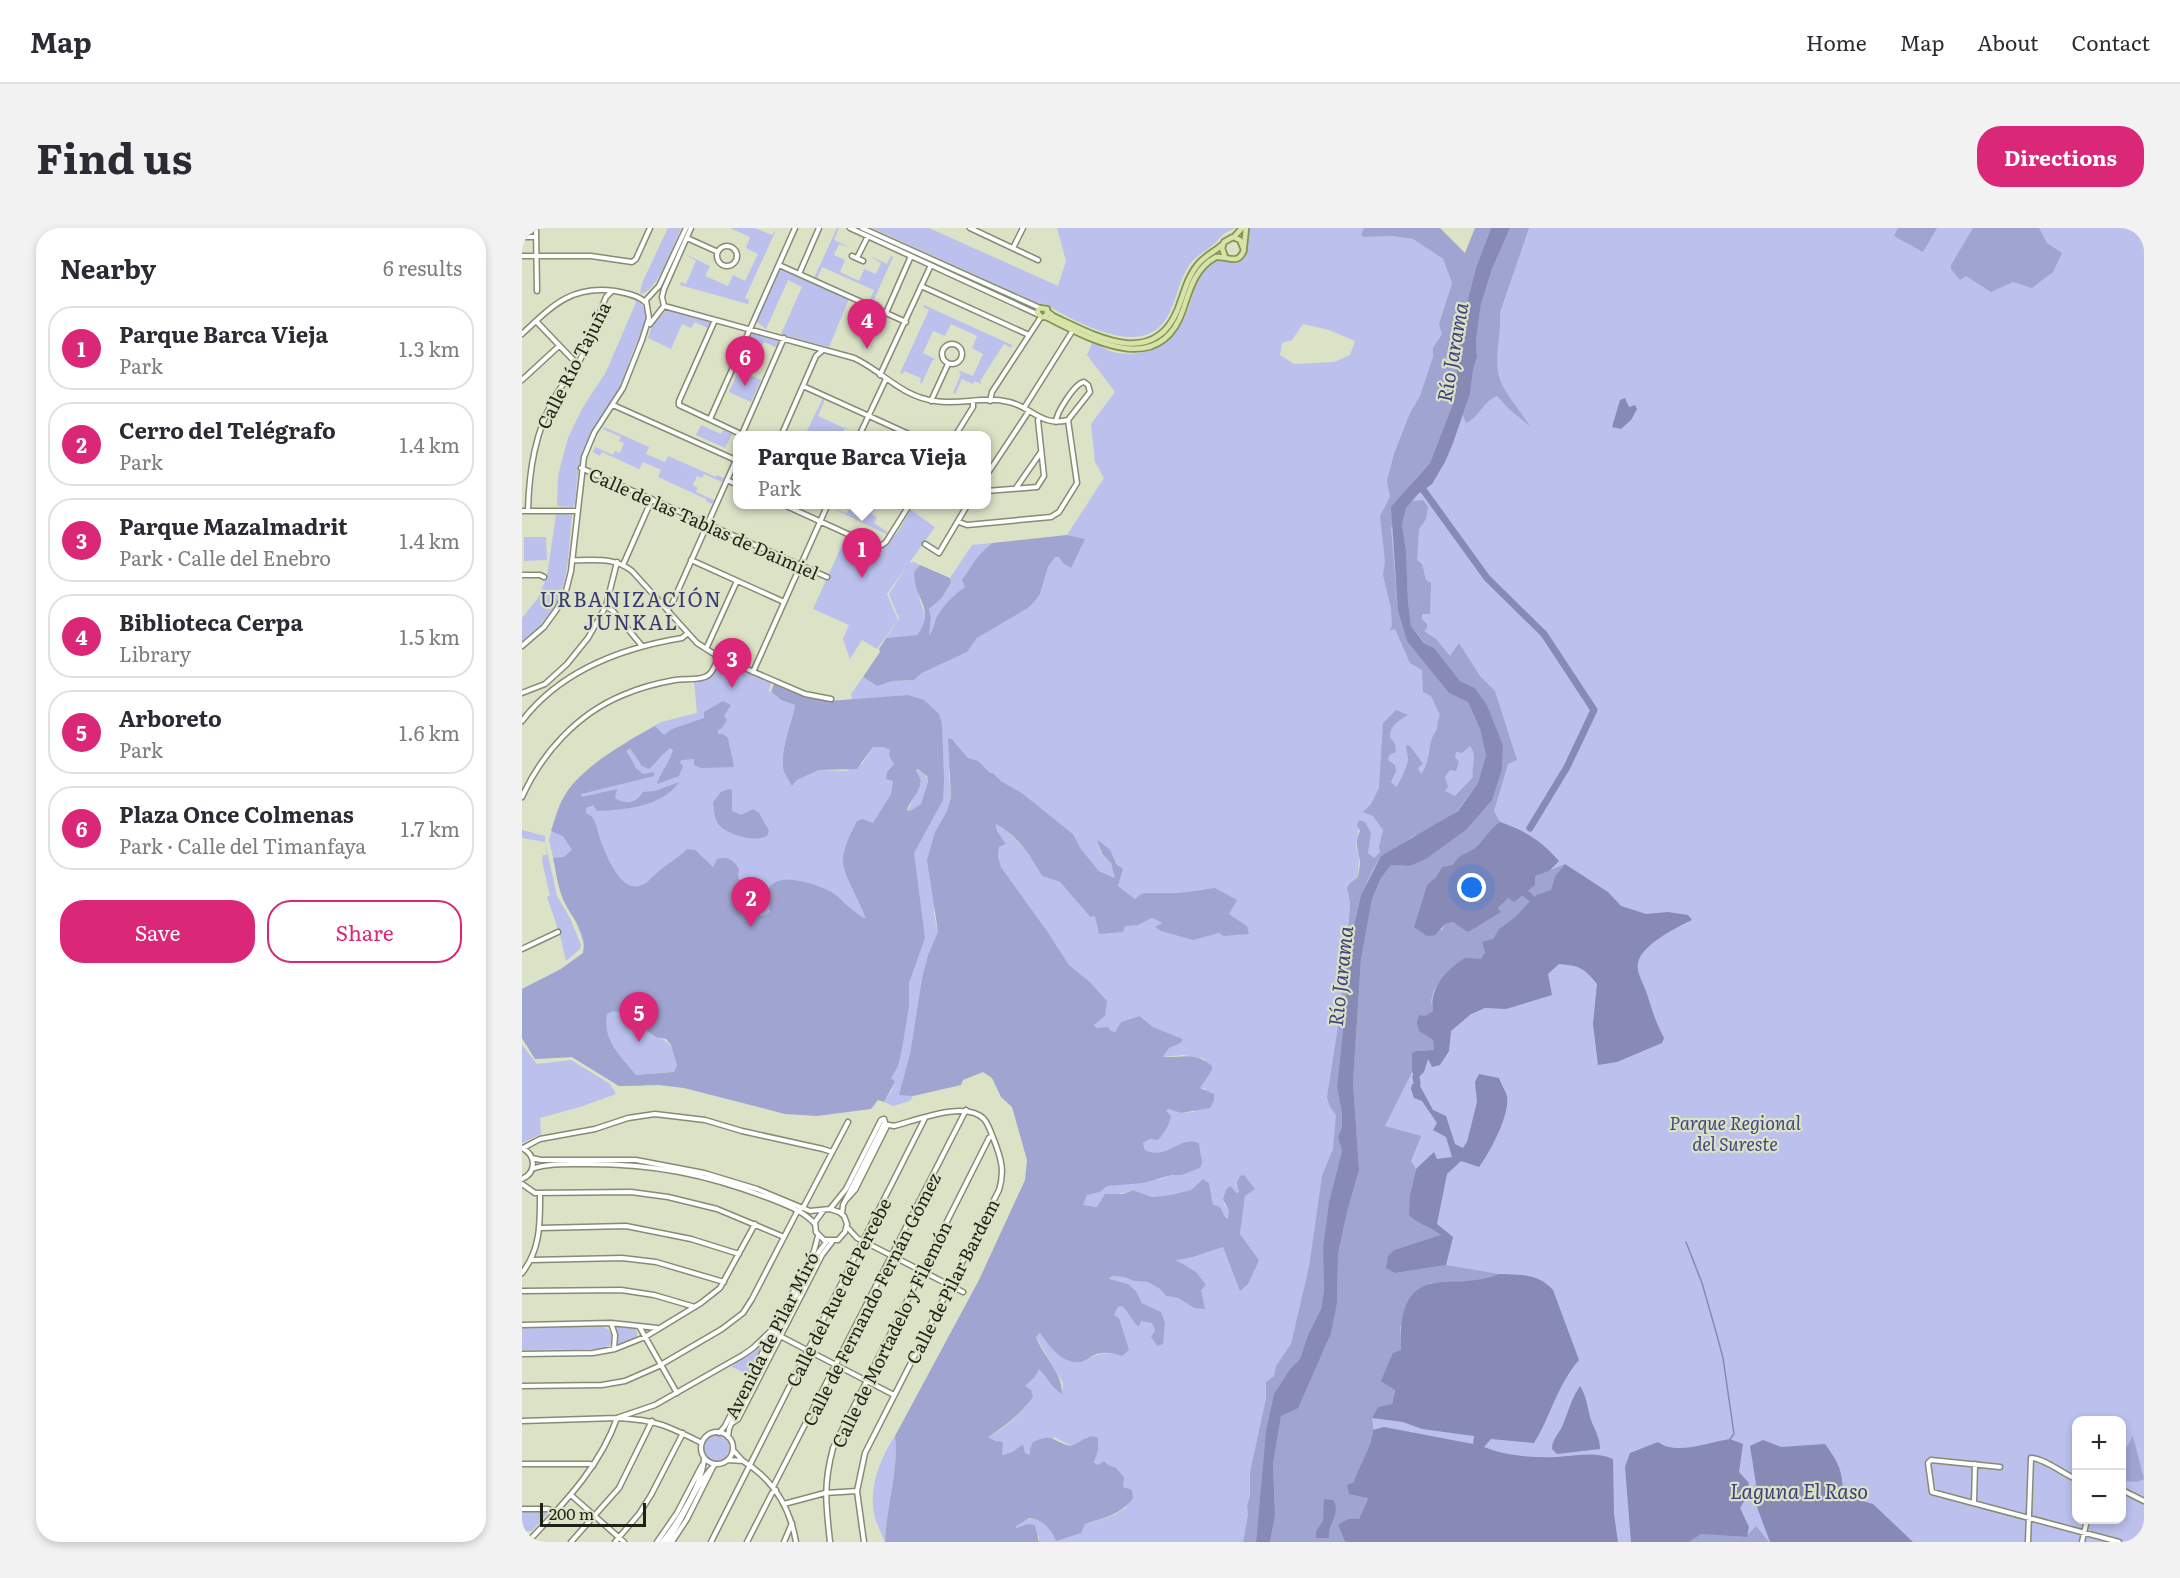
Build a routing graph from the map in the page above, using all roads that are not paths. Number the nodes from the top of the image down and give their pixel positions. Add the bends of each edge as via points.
1 (536, 228) edge
2 (650, 228) edge
3 (686, 228) edge
4 (691, 228) edge
5 (795, 228) edge
6 (819, 228) edge
7 (850, 228) edge
8 (862, 228) edge
9 (970, 228) edge
10 (1023, 228) edge
11 (1244, 228) edge
12 (868, 236) junction
13 (522, 237) edge
14 (536, 237) junction
15 (1233, 237) junction
16 (687, 238) junction
17 (1222, 245) junction
18 (1244, 247) junction
19 (1013, 248) junction
20 (718, 252) junction
21 (522, 256) edge
22 (537, 256) junction
23 (852, 256) dead end
24 (911, 256) junction
25 (1225, 257) junction
26 (857, 258) junction
27 (1038, 260) dead end
28 (863, 261) dead end
29 (779, 265) junction
30 (931, 265) junction
31 (799, 274) junction
32 (921, 286) junction
33 (537, 291) dead end
34 (612, 291) junction
35 (653, 294) junction
36 (662, 297) junction
37 (645, 302) junction
38 (664, 306) junction
39 (1040, 308) junction
40 (648, 310) junction
41 (1047, 310) junction
42 (659, 312) junction
43 (886, 313) junction
44 (1041, 316) junction
45 (715, 320) junction
46 (536, 321) junction
47 (906, 322) junction
48 (749, 329) junction
49 (1073, 330) junction
50 (522, 334) edge
51 (1029, 335) junction
52 (784, 338) junction
53 (642, 340) junction
54 (559, 346) junction
55 (813, 346) junction
56 (824, 350) junction
57 (816, 356) junction
58 (577, 364) junction
59 (948, 364) junction
60 (880, 375) junction
61 (886, 379) junction
62 (522, 380) edge
63 (803, 386) junction
64 (931, 401) junction
65 (973, 401) junction
66 (990, 401) junction
67 (613, 405) junction
68 (1026, 410) junction
69 (868, 415) junction
70 (1040, 417) junction
71 (710, 419) junction
72 (1068, 420) junction
73 (1056, 423) junction
74 (736, 431) edge
75 (746, 431) edge
76 (783, 431) edge
77 (861, 431) edge
78 (904, 431) edge
79 (958, 431) edge
80 (1041, 451) junction
81 (733, 459) edge
82 (581, 468) junction
83 (733, 469) edge
84 (991, 469) edge
85 (727, 480) junction
86 (733, 483) edge
87 (1016, 489) junction
88 (991, 491) edge
89 (652, 499) junction
90 (793, 509) edge
91 (826, 509) edge
92 (907, 509) edge
93 (966, 509) edge
94 (525, 511) edge
95 (577, 511) junction
96 (820, 522) junction
97 (959, 522) junction
98 (707, 523) junction
99 (924, 544) dead end
100 (572, 560) junction
101 (691, 560) junction
102 (617, 562) junction
103 (622, 565) junction
104 (801, 566) junction
105 (522, 574) edge
106 (544, 577) dead end
107 (828, 577) dead end
108 (737, 581) junction
109 (784, 602) junction
110 (606, 606) junction
111 (667, 610) junction
112 (688, 633) junction
113 (522, 646) edge
114 (642, 646) junction
115 (706, 650) junction
116 (719, 657) junction
117 (562, 669) junction
118 (753, 672) junction
119 (569, 678) junction
120 (545, 684) junction
121 (550, 692) junction
122 (522, 693) edge
123 (831, 699) dead end
124 (522, 721) edge
125 (522, 797) edge
126 (558, 932) dead end
127 (522, 949) edge
128 (966, 1110) junction
129 (925, 1118) junction
130 (848, 1122) dead end
131 (885, 1125) junction
132 (992, 1136) junction
133 (536, 1140) junction
134 (522, 1148) edge
135 (832, 1152) junction
136 (531, 1155) junction
137 (532, 1170) junction
138 (528, 1176) junction
139 (522, 1179) edge
140 (522, 1184) edge
141 (529, 1190) junction
142 (540, 1193) junction
143 (830, 1209) junction
144 (801, 1210) junction
145 (823, 1211) junction
146 (842, 1214) junction
147 (755, 1224) junction
148 (815, 1224) junction
149 (847, 1227) junction
150 (540, 1228) junction
151 (818, 1235) junction
152 (784, 1236) junction
153 (841, 1238) junction
154 (857, 1238) junction
155 (830, 1241) junction
156 (863, 1241) junction
157 (739, 1254) junction
158 (892, 1256) junction
159 (531, 1260) junction
160 (921, 1271) junction
161 (522, 1273) edge
162 (724, 1282) junction
163 (950, 1286) junction
164 (522, 1292) edge
165 (963, 1292) dead end
166 (695, 1307) junction
167 (610, 1323) junction
168 (522, 1324) edge
169 (777, 1325) junction
170 (639, 1326) junction
171 (658, 1328) junction
172 (779, 1336) junction
173 (645, 1337) junction
174 (615, 1349) junction
175 (808, 1351) junction
176 (522, 1354) edge
177 (661, 1364) junction
178 (837, 1365) junction
179 (866, 1380) junction
180 (522, 1386) edge
181 (677, 1393) junction
182 (894, 1395) junction
183 (632, 1413) junction
184 (617, 1418) junction
185 (632, 1419) junction
186 (522, 1421) edge
187 (652, 1421) junction
188 (683, 1433) junction
189 (718, 1433) junction
190 (728, 1437) junction
191 (702, 1443) junction
192 (733, 1450) junction
193 (704, 1460) junction
194 (728, 1460) junction
195 (743, 1461) junction
196 (522, 1464) edge
197 (1975, 1464) junction
198 (715, 1465) junction
199 (749, 1465) junction
200 (593, 1466) junction
201 (2000, 1467) dead end
202 (2072, 1477) edge
203 (774, 1488) junction
204 (857, 1491) junction
205 (2126, 1492) edge
206 (825, 1493) junction
207 (571, 1495) junction
208 (2144, 1501) edge
209 (1974, 1503) junction
210 (784, 1504) junction
211 (522, 1509) edge
212 (556, 1512) junction
213 (595, 1516) junction
214 (2029, 1518) junction
215 (792, 1523) junction
216 (2087, 1524) edge
217 (2084, 1532) junction
218 (787, 1536) junction
219 (795, 1537) edge
220 (619, 1538) junction
221 (784, 1541) edge
222 (528, 1542) edge
223 (571, 1542) edge
224 (615, 1542) edge
225 (624, 1542) edge
226 (657, 1542) edge
227 (662, 1542) edge
228 (667, 1542) edge
229 (672, 1542) edge
230 (711, 1542) edge
231 (747, 1542) edge
232 (830, 1542) edge
233 (864, 1542) edge
234 (2028, 1542) edge
235 (2082, 1542) edge
236 (2119, 1542) edge

1 - 14 street
2 - 22 street via 632,262 591,256
3 - 35 street
4 - 16 street
5 - 29 street
6 - 31 street
7 - 12 street
8 - 39 street
9 - 19 street
10 - 19 street
11 - 15 main road
11 - 18 main road
12 - 24 street
12 - 26 street
13 - 14 street
14 - 22 street
15 - 17 main road
15 - 18 main road
16 - 20 street
16 - 36 street
17 - 25 main road
17 - 41 main road via 1193,270 1168,326 1142,343 1104,339
18 - 25 main road via 1238,259
19 - 27 street
20 - 20 street via 717,259 724,266 736,262 737,255 731,247 725,246
21 - 22 street
22 - 33 street
23 - 26 street
24 - 30 street
24 - 43 street
25 - 49 main road via 1216,257 1203,265 1178,321 1156,343 1137,349 1116,348
26 - 28 street
29 - 31 street
29 - 48 street
30 - 32 street
30 - 44 street
31 - 43 street
32 - 47 street
32 - 51 street
34 - 37 street
34 - 46 street via 572,294
34 - 58 street, Calle Río Tajuña
35 - 36 street
35 - 37 street
36 - 38 street
37 - 40 street
38 - 42 street
38 - 45 street
39 - 41 main road
39 - 44 main road
40 - 42 street
40 - 53 street via 649,321
41 - 44 main road
42 - 53 street
43 - 47 street
44 - 49 main road
44 - 51 street
45 - 48 street
45 - 71 street via 679,401 679,405
46 - 50 street
46 - 54 street
47 - 60 street
48 - 52 street
48 - 71 street
49 - 68 street
51 - 66 street
52 - 55 street
52 - 75 street
53 - 67 street
54 - 58 street
54 - 62 street
55 - 56 street
55 - 57 street
56 - 57 street
56 - 60 street via 862,362
57 - 63 street
58 - 94 street, Calle Río Tajuña via 556,395 536,439
59 - 59 street via 960,361 962,351 958,346 952,344 943,350
59 - 64 street
60 - 61 street
61 - 64 street
61 - 69 street
63 - 69 street
63 - 76 street
64 - 65 street
65 - 66 street
65 - 79 street
66 - 68 street via 1006,401
67 - 81 street
67 - 82 street via 594,433
68 - 70 street
68 - 84 street
69 - 77 street
69 - 78 street
70 - 73 street
70 - 80 street
71 - 74 street
72 - 73 street
72 - 73 street via 1090,392 1084,382 1072,391
72 - 97 street via 1077,483 1058,515 967,525
80 - 87 street
80 - 87 street via 1042,480 1037,487
82 - 89 street, Calle de las Tablas de Daimiel
82 - 95 street
83 - 85 street
85 - 86 street
85 - 98 street
87 - 88 street
89 - 98 street, Calle de las Tablas de Daimiel
89 - 103 street
90 - 96 street
91 - 96 street
92 - 96 street via 882,545 874,546
93 - 97 street
94 - 95 street
95 - 100 street
96 - 104 street
97 - 99 street via 939,553
98 - 101 street
98 - 104 street, Calle de las Tablas de Daimiel
100 - 102 street
100 - 113 street via 566,591 557,609
101 - 108 street
101 - 111 street
102 - 103 street
102 - 110 street
103 - 111 street
104 - 107 street, Calle de las Tablas de Daimiel
104 - 109 street
105 - 106 street
108 - 109 street
108 - 115 street
109 - 118 street
110 - 114 street
110 - 117 street via 588,638
111 - 112 street
112 - 114 street via 682,638
112 - 115 street
114 - 119 street via 606,658
115 - 116 street
116 - 118 street
116 - 125 street via 707,676 639,689 594,711 546,755
117 - 119 street
117 - 120 street
118 - 123 street via 805,694
119 - 121 street
120 - 121 street
120 - 122 street
121 - 124 street
126 - 127 street
128 - 129 street
128 - 132 street, Calle de Pilar Bardem via 985,1120
128 - 158 street, Calle de Fernando Fernán Gómez
129 - 131 street
129 - 156 street, Calle del Rue del Percebe
130 - 135 street
131 - 143 street via 883,1119 846,1190
131 - 146 street via 844,1202
132 - 160 street, Calle de Mortadelo y Filemón
132 - 163 street, Calle de Pilar Bardem via 1002,1163 1001,1183
133 - 134 street
133 - 135 street via 655,1114 705,1120
133 - 136 street
134 - 136 street
135 - 144 street
136 - 137 street
136 - 144 street via 541,1161 636,1160 673,1166 739,1183
137 - 138 street
137 - 144 street via 565,1164 651,1166 729,1185
138 - 139 street
138 - 141 street
140 - 141 street
141 - 142 street
142 - 147 street via 631,1192 668,1197 717,1209
142 - 150 street
143 - 145 street
143 - 146 street
144 - 145 street
144 - 148 street
144 - 152 street
145 - 148 street
146 - 149 street
147 - 152 street
147 - 157 street
148 - 151 street
149 - 153 street
149 - 154 street
150 - 157 street via 626,1226 692,1239
150 - 159 street
151 - 155 street
151 - 169 street, Avenida de Pilar Miró
152 - 177 street via 743,1312 722,1329
153 - 154 street
153 - 155 street
154 - 156 street
155 - 172 street, Avenida de Pilar Miró via 821,1248
156 - 158 street
156 - 175 street, Calle del Rue del Percebe
157 - 162 street
158 - 160 street
158 - 178 street, Calle de Fernando Fernán Gómez
159 - 161 street
159 - 162 street via 622,1258
160 - 163 street
160 - 179 street, Calle de Mortadelo y Filemón
162 - 166 street
163 - 165 street
163 - 182 street, Calle de Pilar Bardem
164 - 166 street via 621,1290
166 - 171 street
167 - 168 street
167 - 170 street
167 - 174 street
169 - 181 street via 753,1348
169 - 189 street, Avenida de Pilar Miró via 726,1426
170 - 171 street
170 - 173 street
171 - 173 street
172 - 175 street
172 - 190 street, Avenida de Pilar Miró via 731,1423
173 - 174 street
173 - 177 street
174 - 176 street
175 - 178 street
175 - 199 street, Calle del Rue del Percebe
177 - 180 street via 625,1381 602,1385
177 - 181 street
178 - 179 street
178 - 203 street, Calle de Fernando Fernán Gómez
179 - 182 street
179 - 206 street, Calle de Mortadelo y Filemón via 833,1448
181 - 183 street
182 - 204 street, Calle de Pilar Bardem via 865,1453
183 - 184 street
183 - 185 street
184 - 185 street
184 - 186 street
184 - 200 street
185 - 187 street
187 - 188 street
187 - 213 street via 619,1488
188 - 191 street
188 - 220 street via 651,1495
189 - 190 street
189 - 191 street via 710,1434
190 - 192 street
191 - 193 street
192 - 194 street
192 - 195 street
193 - 198 street
193 - 226 street
193 - 227 street via 702,1473 681,1515
194 - 195 street
194 - 198 street
195 - 199 street
196 - 200 street
197 - 201 street
197 - 209 street
197 - 209 street via 1931,1460 1928,1463 1932,1492
198 - 228 street via 705,1475
198 - 229 street
199 - 203 street
199 - 230 street, Calle del Rue del Percebe
200 - 207 street
202 - 214 street via 2031,1458
203 - 210 street
203 - 231 street, Calle de Fernando Fernán Gómez
204 - 206 street
204 - 233 street, Calle de Pilar Bardem
205 - 208 street
206 - 210 street
206 - 232 street, Calle de Mortadelo y Filemón
207 - 212 street
207 - 213 street
209 - 214 street
210 - 215 street
211 - 212 street
212 - 222 street
213 - 220 street
213 - 223 street
214 - 217 street
214 - 234 street
215 - 218 street
215 - 219 street
216 - 217 street
217 - 235 street
217 - 236 street
218 - 219 street
218 - 221 street
219 - 221 street
220 - 224 street
220 - 225 street

